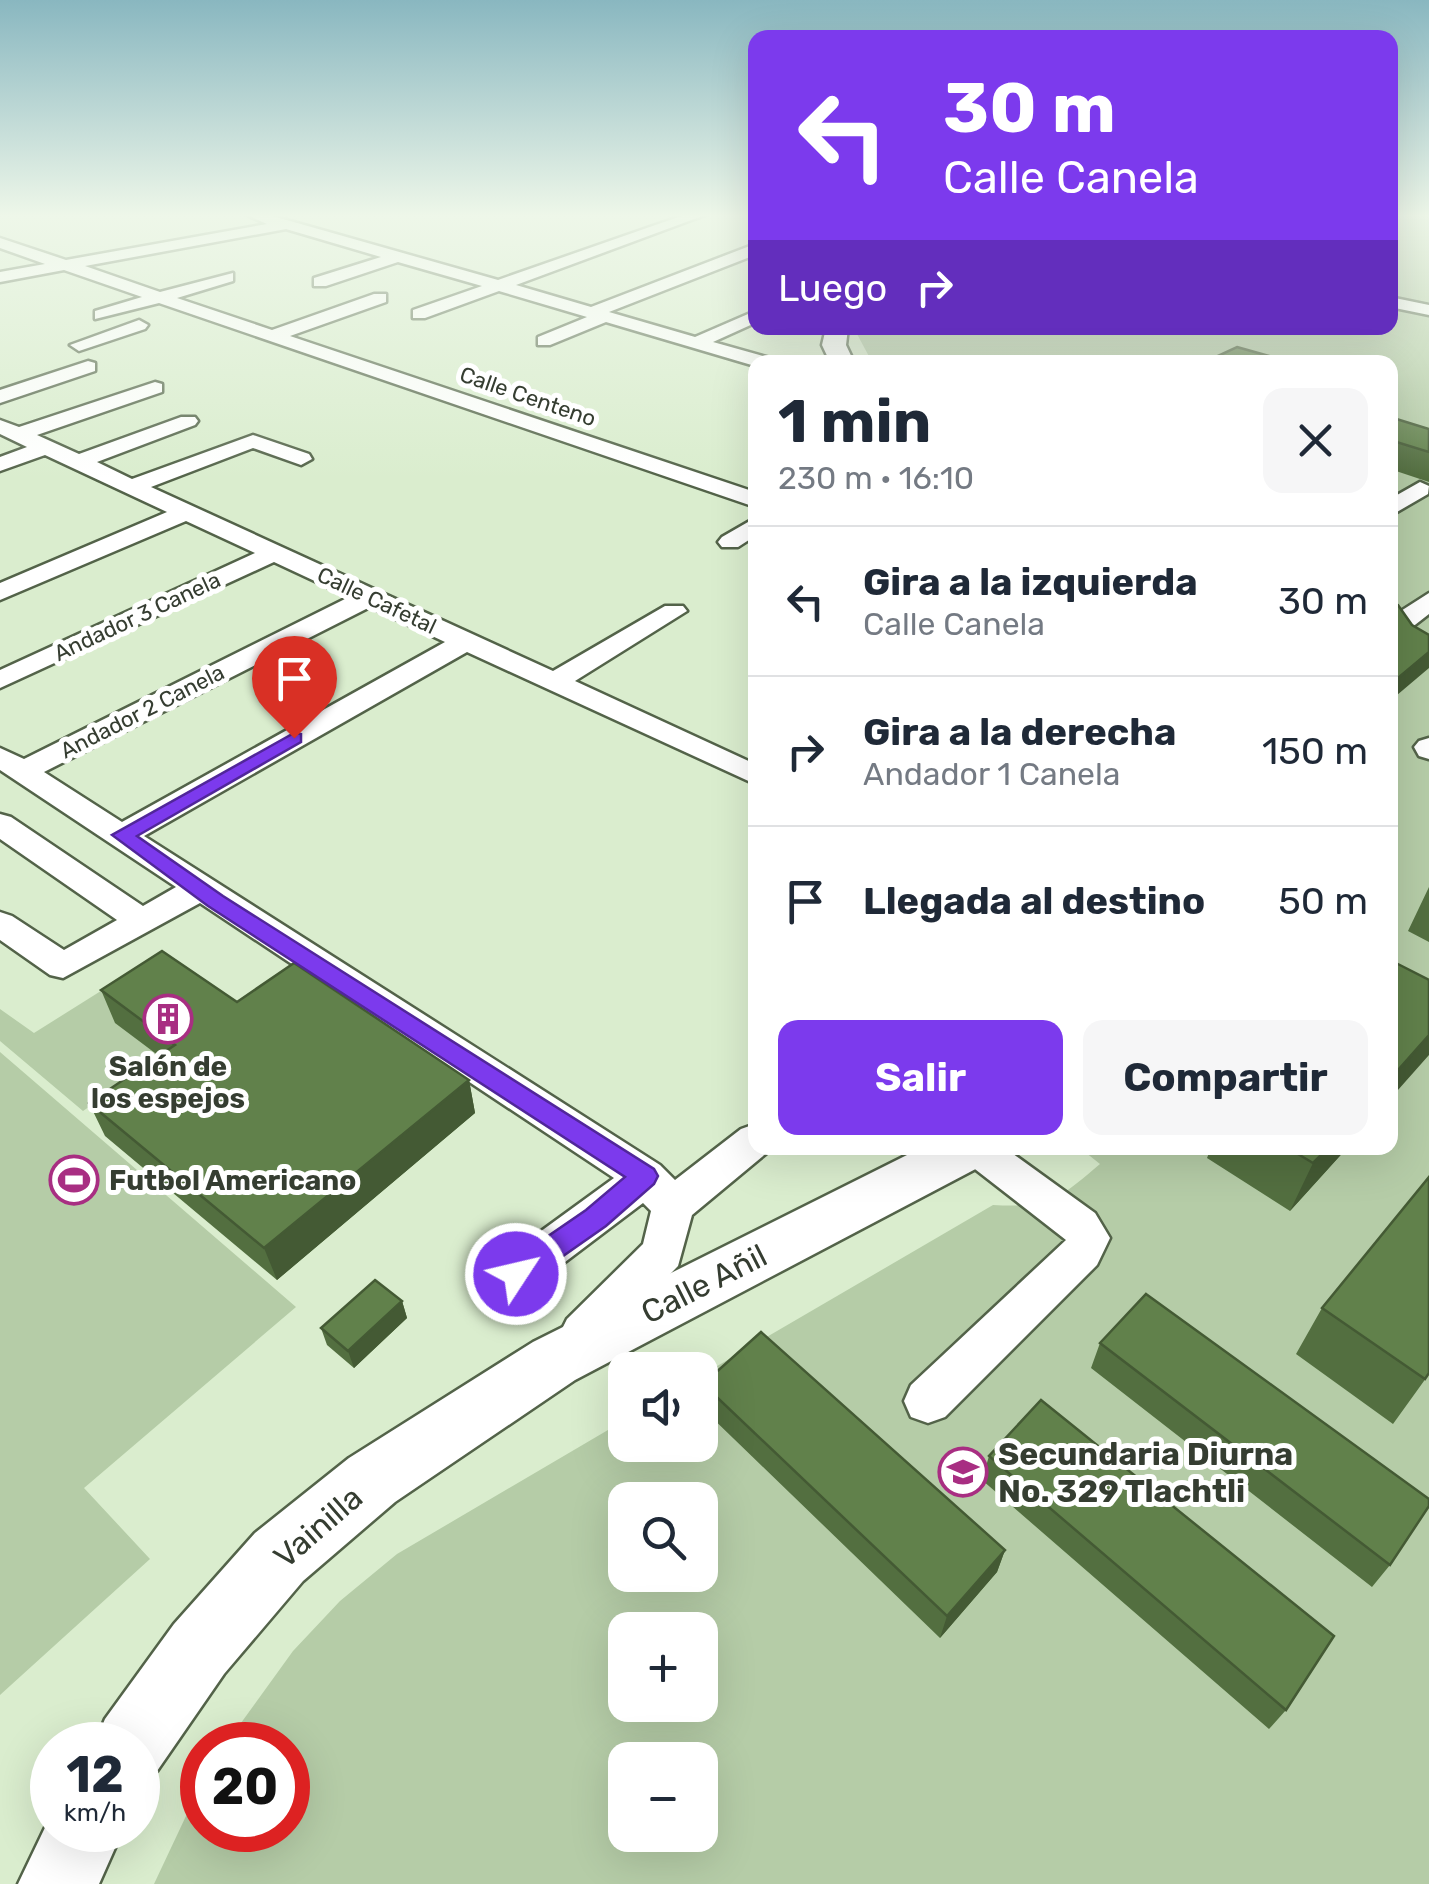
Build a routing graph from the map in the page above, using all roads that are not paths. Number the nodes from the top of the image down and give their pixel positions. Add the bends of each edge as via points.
1 (106, 303) edge
2 (132, 303) edge
3 (177, 303) edge
4 (366, 303) edge
5 (450, 303) edge
6 (562, 303) edge
7 (625, 303) edge
8 (1398, 304) edge
9 (193, 308) junction
10 (1429, 310) edge
11 (270, 311) dead end
12 (419, 314) dead end
13 (599, 314) junction
14 (1398, 315) edge
15 (748, 319) edge
16 (1429, 321) edge
17 (236, 322) junction
18 (274, 335) junction
19 (544, 341) dead end
20 (696, 343) junction
21 (79, 344) dead end
22 (748, 358) edge
23 (88, 368) dead end
24 (155, 388) dead end
25 (0, 397) edge
26 (188, 422) dead end
27 (532, 424) junction
28 (10, 430) edge
29 (507, 437) dead end
30 (46, 447) junction
31 (301, 459) dead end
32 (78, 462) junction
33 (0, 464) edge
34 (748, 480) edge
35 (1398, 482) edge
36 (710, 485) junction
37 (132, 486) junction
38 (748, 498) edge
39 (1398, 503) edge
40 (1398, 507) edge
41 (186, 512) junction
42 (1429, 515) edge
43 (748, 530) edge
44 (730, 542) dead end
45 (274, 553) junction
46 (0, 592) edge
47 (369, 596) junction
48 (1429, 601) edge
49 (674, 611) dead end
50 (1402, 628) edge
51 (466, 641) junction
52 (0, 680) edge
53 (554, 682) junction
54 (10, 765) edge
55 (748, 772) edge
56 (0, 824) edge
57 (122, 835) junction
58 (198, 889) junction
59 (142, 921) junction
60 (0, 924) edge
61 (748, 1144) edge
62 (954, 1155) edge
63 (985, 1155) edge
64 (659, 1191) junction
65 (516, 1274) dead end
66 (554, 1362) junction
67 (928, 1400) dead end
68 (147, 1722) edge
69 (74, 1852) edge
70 (57, 1884) edge

1 - 2 street via 96,309
3 - 9 street, Calle Centeno
4 - 18 street
5 - 12 street
6 - 13 street
7 - 13 street
8 - 10 street
9 - 17 street, Calle Centeno
9 - 21 street
11 - 17 street
13 - 19 street
13 - 20 street
14 - 16 street
15 - 20 street
17 - 18 street, Calle Centeno
18 - 27 street, Calle Centeno
20 - 22 street
23 - 25 street
24 - 28 street
26 - 32 street
27 - 29 street
27 - 36 street, Calle Centeno
28 - 30 street, Calle Cafetal
30 - 32 street, Calle Cafetal
30 - 33 street
31 - 37 street via 253,440
32 - 37 street, Calle Cafetal
34 - 36 street via 730,474
35 - 39 street via 1420,489
36 - 38 street, Calle Centeno
37 - 41 street, Calle Cafetal
40 - 42 street
41 - 45 street, Calle Cafetal
41 - 46 street
43 - 44 street
45 - 47 street, Calle Cafetal
45 - 52 street, Andador 3 Canela
47 - 51 street, Calle Cafetal
47 - 54 street, Andador 2 Canela
48 - 50 street
49 - 53 street
51 - 53 street, Calle Cafetal
51 - 57 street
53 - 55 street, Calle Cafetal
54 - 57 street
56 - 59 street
57 - 58 street
58 - 59 street
58 - 64 street
59 - 60 street via 63,966
61 - 64 street
62 - 66 main road, Calle Añil
63 - 67 street via 1088,1238 1082,1252
64 - 65 street via 596,1218
64 - 66 street, Calle Añil via 663,1254
66 - 68 main road, Vainilla via 372,1480 279,1557
69 - 70 main road

